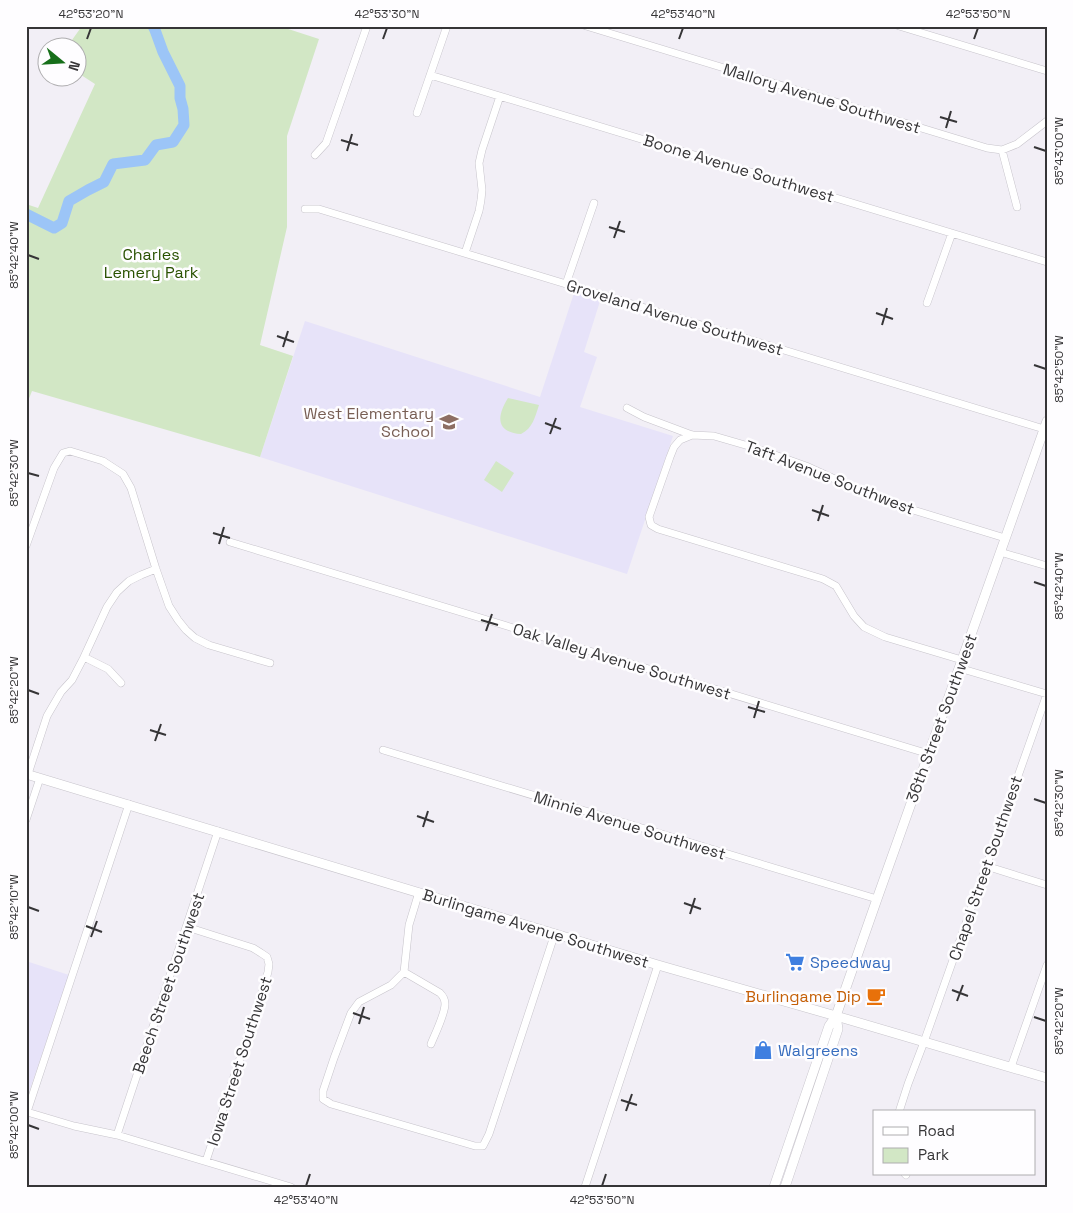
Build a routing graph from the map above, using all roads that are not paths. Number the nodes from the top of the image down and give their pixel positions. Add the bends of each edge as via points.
1 (367, 26) edge
2 (448, 26) edge
3 (586, 26) edge
4 (899, 26) edge
5 (1047, 71) edge
6 (430, 75) junction
7 (500, 96) junction
8 (416, 113) dead end
9 (1047, 121) edge
10 (1002, 150) junction
11 (315, 155) dead end
12 (594, 203) dead end
13 (1017, 207) dead end
14 (305, 209) dead end
15 (952, 233) junction
16 (464, 253) junction
17 (1047, 262) edge
18 (566, 284) junction
19 (927, 303) dead end
20 (627, 408) dead end
21 (1045, 425) edge
22 (692, 435) junction
23 (1005, 538) junction
24 (230, 542) dead end
25 (26, 546) edge
26 (1000, 552) junction
27 (1047, 566) edge
28 (156, 570) junction
29 (84, 657) junction
30 (270, 664) dead end
31 (961, 664) junction
32 (121, 683) dead end
33 (1047, 694) edge
34 (383, 750) dead end
35 (929, 754) junction
36 (27, 774) edge
37 (40, 778) junction
38 (130, 804) junction
39 (26, 820) edge
40 (218, 831) junction
41 (986, 866) junction
42 (1047, 885) edge
43 (419, 892) junction
44 (877, 899) junction
45 (187, 927) junction
46 (555, 933) junction
47 (658, 965) junction
48 (1047, 965) edge
49 (404, 972) junction
50 (1045, 976) edge
51 (836, 1016) junction
52 (924, 1042) junction
53 (432, 1044) dead end
54 (1012, 1067) junction
55 (1047, 1078) edge
56 (806, 1094) junction
57 (900, 1110) edge
58 (27, 1113) edge
59 (806, 1125) junction
60 (117, 1135) junction
61 (206, 1161) junction
62 (292, 1187) edge
63 (585, 1187) edge
64 (774, 1187) edge
65 (785, 1187) edge

1 - 11 street via 326,143
2 - 6 street
3 - 10 street, Mallory Avenue Southwest
4 - 5 street
6 - 7 street, Boone Avenue Southwest
6 - 8 street
7 - 15 street, Boone Avenue Southwest
7 - 16 street via 479,163 481,200
9 - 10 street via 1017,144
10 - 13 street
12 - 18 street
14 - 16 street, Groveland Avenue Southwest via 319,209
15 - 17 street, Boone Avenue Southwest
15 - 19 street
16 - 18 street, Groveland Avenue Southwest
18 - 21 street, Groveland Avenue Southwest
20 - 22 street, Taft Avenue Southwest
21 - 23 street, 36th Street Southwest
22 - 23 street, Taft Avenue Southwest via 714,436 759,449 887,502
22 - 31 street via 674,447 649,517 651,525 823,579 836,586 864,628
23 - 26 street, 36th Street Southwest
24 - 35 street, Oak Valley Avenue Southwest
25 - 28 street via 54,468 63,453 70,451 103,461 123,474 131,488
26 - 27 street
26 - 31 street, 36th Street Southwest
28 - 29 street via 129,581 117,592
28 - 30 street via 178,620 195,638
29 - 32 street via 108,669
29 - 36 street via 47,716
31 - 33 street
31 - 35 street, 36th Street Southwest
33 - 41 street, Chapel Street Southwest
34 - 44 street, Minnie Avenue Southwest
35 - 44 street, 36th Street Southwest
36 - 37 street, Burlingame Avenue Southwest
37 - 38 street, Burlingame Avenue Southwest
37 - 39 street
38 - 40 street, Burlingame Avenue Southwest
38 - 58 street
40 - 43 street, Burlingame Avenue Southwest
40 - 45 street, Beech Street Southwest
41 - 42 street
41 - 52 street, Chapel Street Southwest
43 - 46 street, Burlingame Avenue Southwest
43 - 49 street via 409,926
44 - 51 street, 36th Street Southwest
45 - 60 street, Beech Street Southwest
45 - 61 street, Iowa Street Southwest via 253,948 267,957 269,964
46 - 47 street, Burlingame Avenue Southwest
46 - 49 street via 483,1146 340,1107 323,1099 351,1013 359,1002 391,984
47 - 51 street, Burlingame Avenue Southwest
47 - 63 street
48 - 50 street
49 - 53 street via 444,996 445,1009
50 - 54 street
51 - 52 street, Burlingame Avenue Southwest
51 - 56 street, 36th Street Southwest via 829,1026
51 - 59 street, 36th Street Southwest via 838,1028
52 - 54 street, Burlingame Avenue Southwest
52 - 57 street, Chapel Street Southwest
54 - 55 street, Burlingame Avenue Southwest
56 - 59 street
56 - 64 street, 36th Street Southwest
58 - 60 street
59 - 65 street, 36th Street Southwest
60 - 61 street
61 - 62 street

